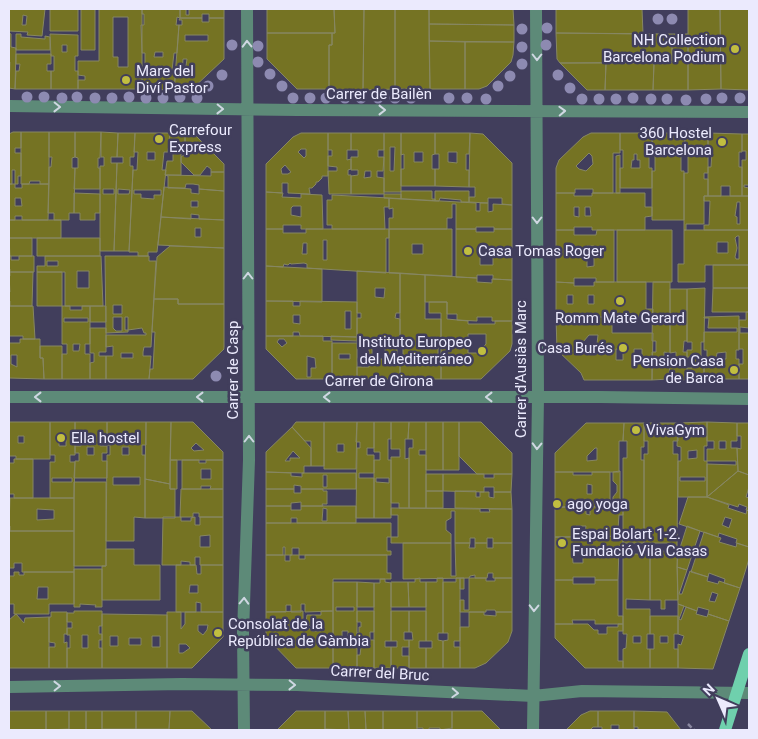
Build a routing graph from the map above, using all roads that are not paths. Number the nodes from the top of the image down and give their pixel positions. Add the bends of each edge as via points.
1 (247, 9) edge
2 (536, 9) edge
3 (9, 106) edge
4 (248, 110) junction
5 (537, 112) junction
6 (749, 112) edge
7 (9, 397) edge
8 (249, 397) junction
9 (538, 397) junction
10 (749, 398) edge
11 (749, 654) edge
12 (244, 685) junction
13 (9, 687) edge
14 (743, 692) edge
15 (533, 696) junction
16 (244, 730) edge
17 (533, 730) edge
18 (725, 730) edge

4 -> 1 street, Carrer de Casp
2 -> 5 street, Carrer d'Ausiàs Marc
3 -> 4 street, Carrer de Bailèn
4 -> 5 street, Carrer de Bailèn
8 -> 4 street, Carrer de Casp
5 -> 6 street, Carrer de Bailèn
5 -> 9 street, Carrer d'Ausiàs Marc
8 -> 7 street, Carrer de Girona
9 -> 8 street, Carrer de Girona
12 -> 8 street, Carrer de Casp
9 - 10 street, Carrer de Girona
9 -> 15 street, Carrer d'Ausiàs Marc
11 - 14 main road
13 -> 12 street, Carrer del Bruc
12 -> 15 street, Carrer del Bruc
12 - 16 street, Carrer de Casp
14 - 15 street, Carrer del Bruc via 582,691
14 - 18 main road
15 - 17 street, Carrer d'Ausiàs Marc

